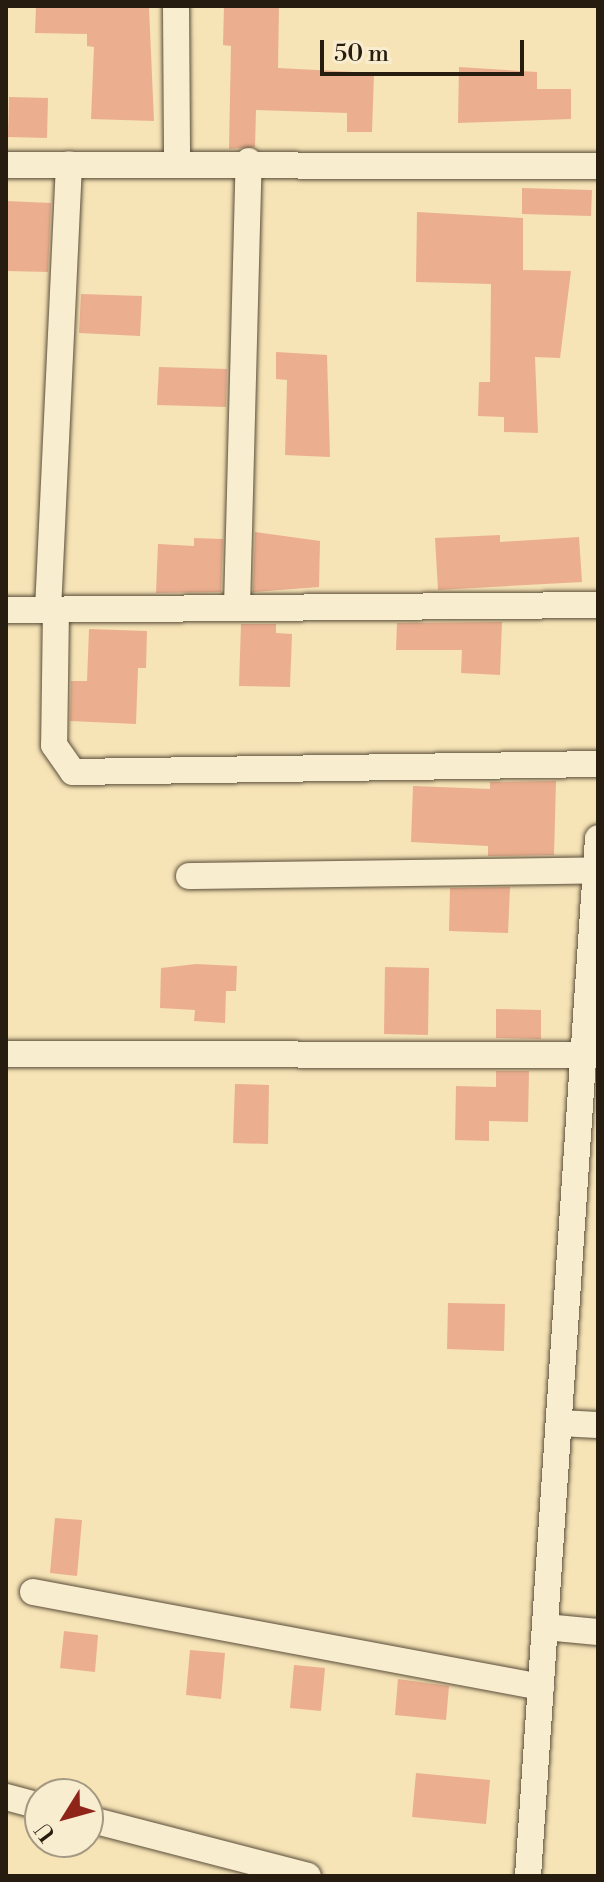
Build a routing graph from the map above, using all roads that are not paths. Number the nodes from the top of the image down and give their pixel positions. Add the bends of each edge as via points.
1 (176, 6) edge
2 (177, 161) junction
3 (249, 161) junction
4 (69, 164) junction
5 (6, 165) edge
6 (598, 166) edge
7 (598, 605) edge
8 (237, 607) junction
9 (52, 609) junction
10 (6, 610) edge
11 (598, 764) edge
12 (598, 838) edge
13 (595, 870) junction
14 (189, 876) dead end
15 (6, 1054) edge
16 (583, 1055) junction
17 (589, 1114) edge
18 (559, 1423) junction
19 (598, 1425) edge
20 (33, 1592) dead end
21 (545, 1627) junction
22 (598, 1632) edge
23 (541, 1687) junction
24 (104, 1823) edge
25 (308, 1876) edge
26 (528, 1876) edge

1 - 2 street
2 - 3 street
2 - 4 street
3 - 6 street
3 - 8 street
4 - 5 street
4 - 9 street
7 - 8 street
8 - 9 street
9 - 10 street
9 - 11 street via 54,745 73,772
12 - 13 street
13 - 14 street
13 - 16 street
15 - 16 street
16 - 17 street
17 - 18 street
18 - 19 street
18 - 21 street
20 - 23 street
21 - 22 street
21 - 23 street
23 - 26 street
24 - 25 street

